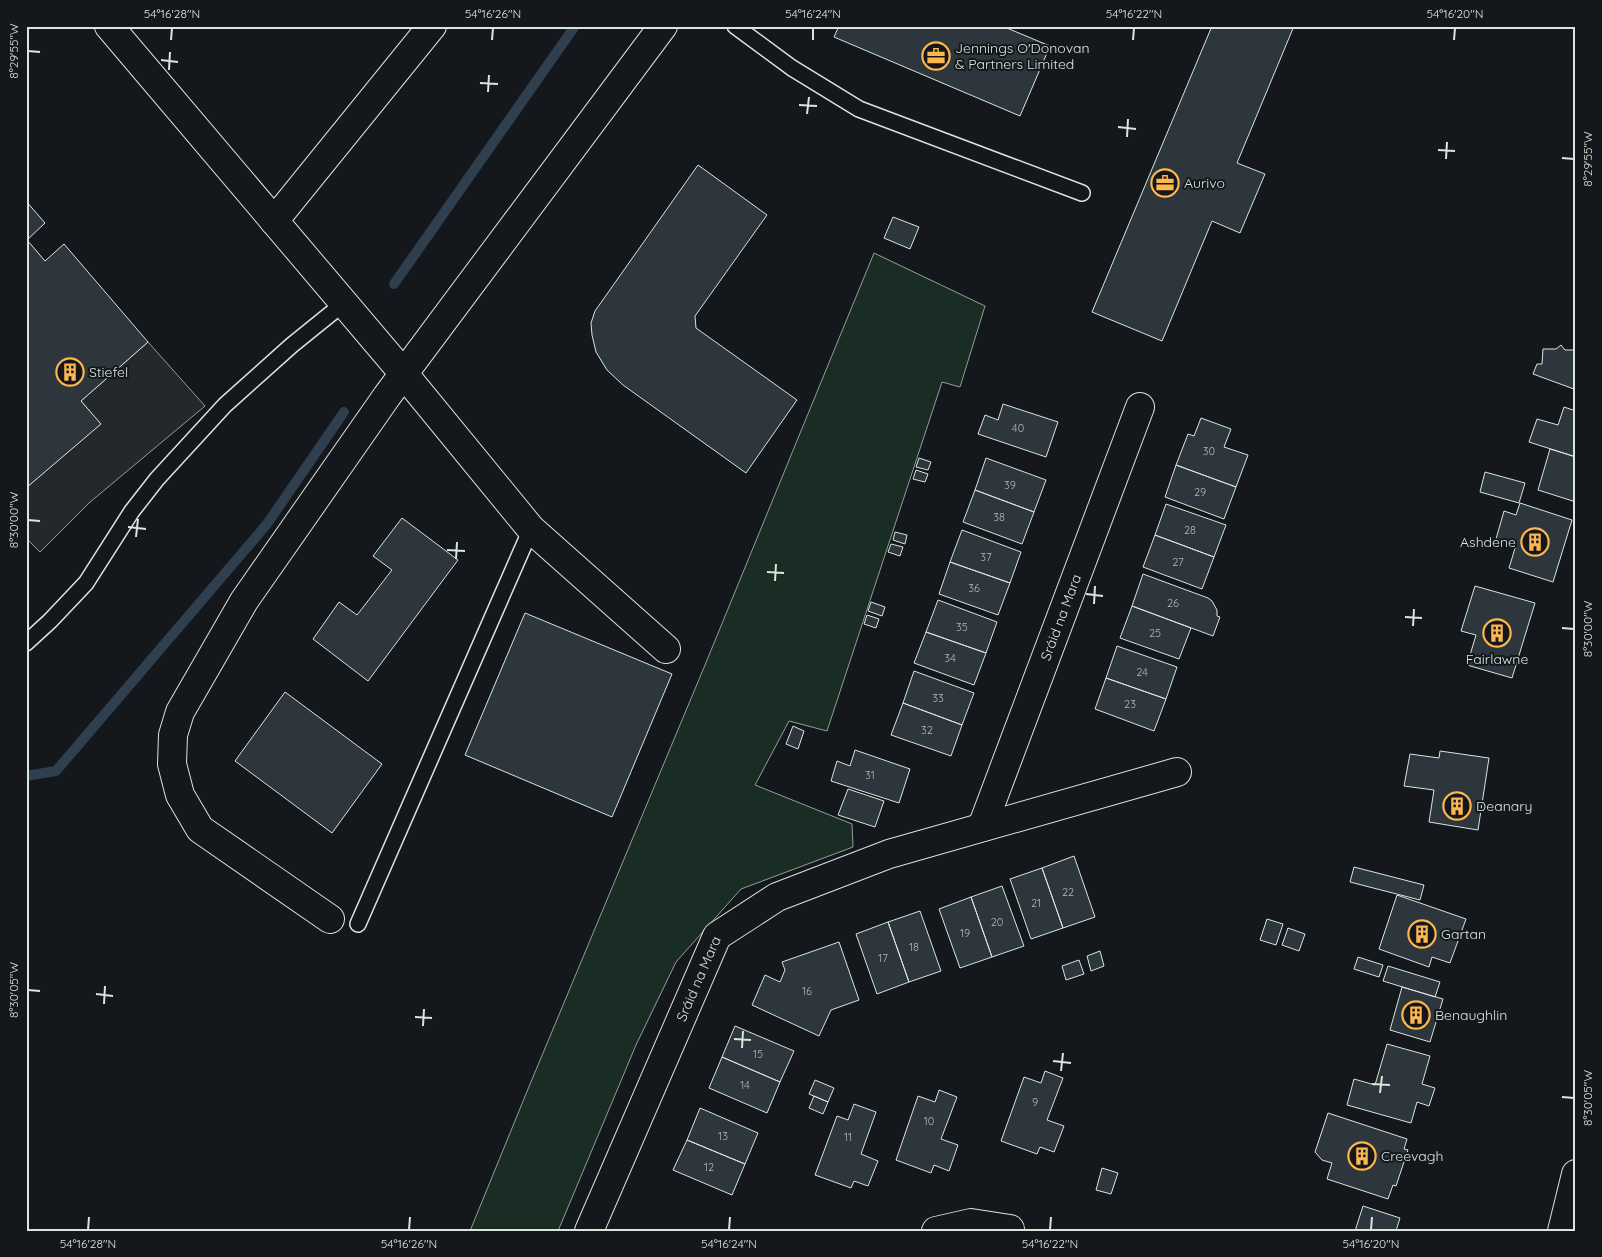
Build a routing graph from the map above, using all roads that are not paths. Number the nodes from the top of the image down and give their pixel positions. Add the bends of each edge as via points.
1 (110, 26) edge
2 (432, 26) edge
3 (663, 26) edge
4 (736, 26) edge
5 (1082, 193) dead end
6 (274, 221) junction
7 (344, 302) junction
8 (404, 374) junction
9 (1140, 407) dead end
10 (531, 529) junction
11 (26, 643) edge
12 (666, 649) dead end
13 (1177, 772) dead end
14 (982, 827) junction
15 (330, 919) dead end
16 (358, 924) dead end
17 (1576, 1174) edge
18 (1010, 1229) dead end
19 (589, 1231) edge
20 (936, 1231) edge
21 (1562, 1231) edge

1 - 6 street
2 - 6 street
3 - 8 street
4 - 5 lane via 792,68 859,109
6 - 7 street
7 - 8 street
7 - 11 lane via 219,412 157,479 86,582
8 - 10 street
8 - 15 street via 244,601 180,712 173,735 172,764 180,795 200,829
9 - 14 street, Sráid na Mara
10 - 12 street
10 - 16 lane
13 - 14 street, Sráid na Mara
14 - 19 street, Sráid na Mara via 889,854 777,896 717,936
17 - 21 street
18 - 20 street via 971,1223

